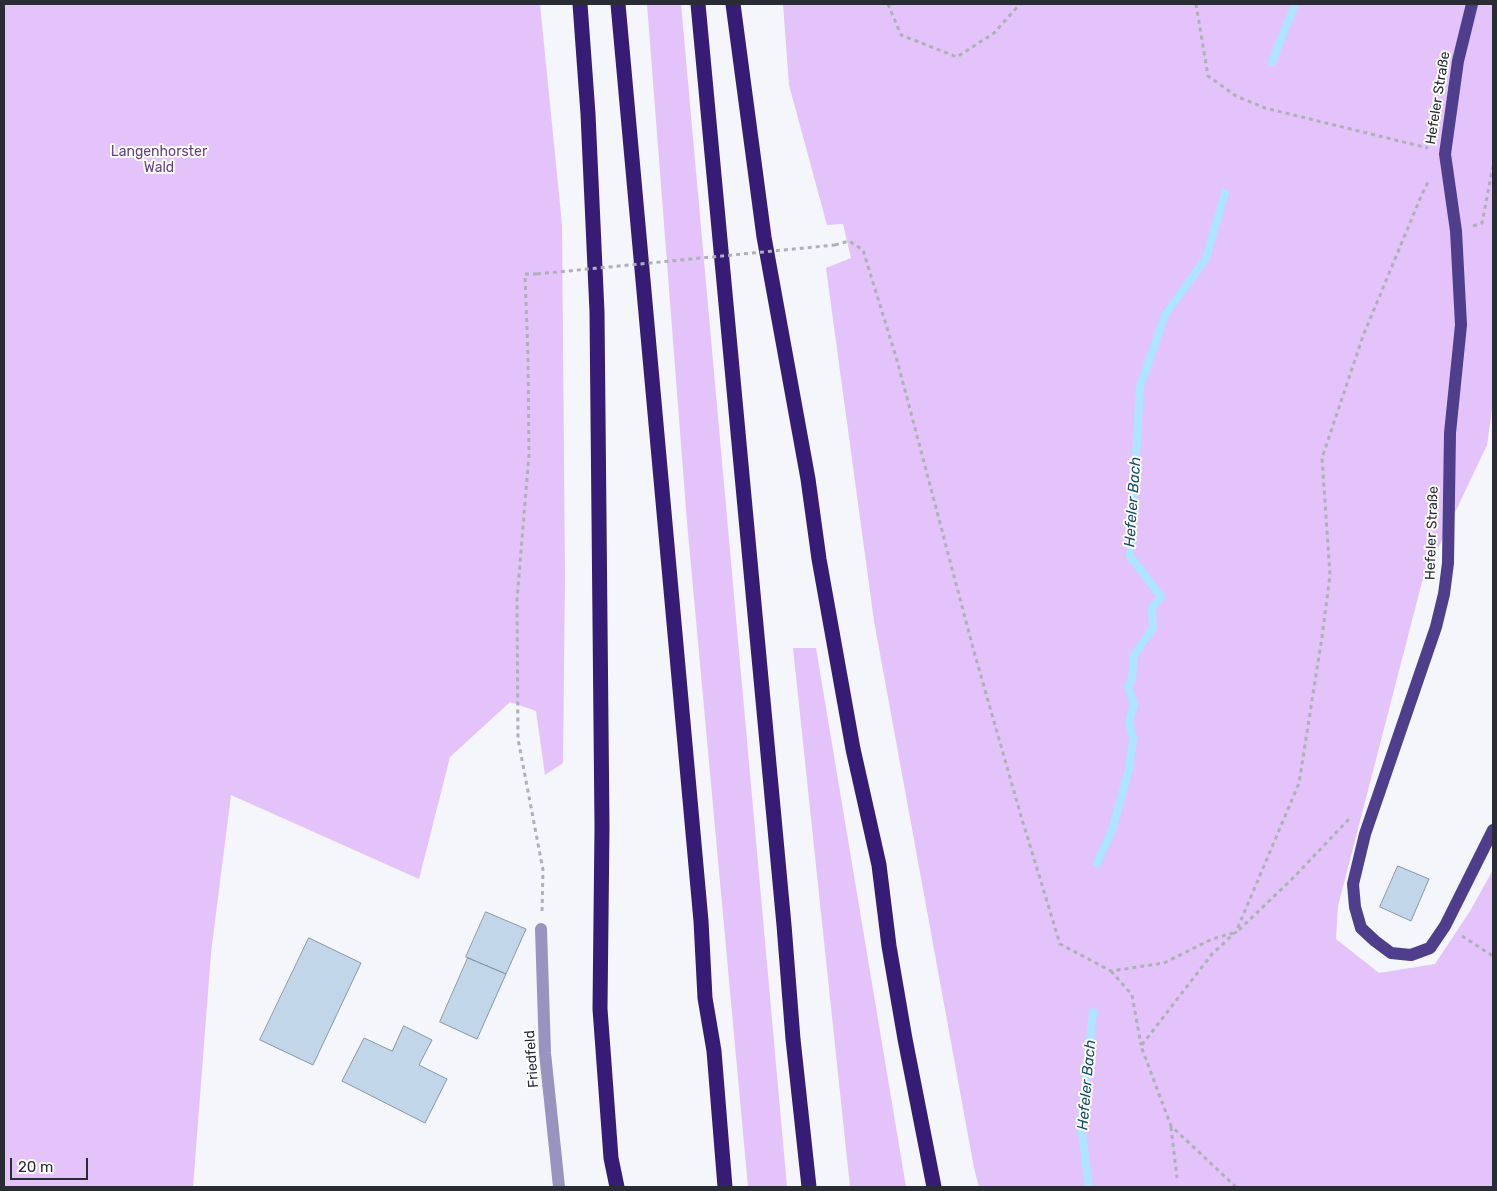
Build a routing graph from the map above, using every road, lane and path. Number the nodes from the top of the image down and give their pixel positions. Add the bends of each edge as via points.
1 (580, 4) edge
2 (618, 4) edge
3 (698, 4) edge
4 (732, 4) edge
5 (888, 4) edge
6 (1020, 4) edge
7 (1196, 4) edge
8 (1472, 4) edge
9 (1445, 154) junction
10 (1493, 166) edge
11 (1482, 223) dead end
12 (1352, 816) dead end
13 (1493, 830) edge
14 (1445, 926) junction
15 (541, 929) joint
16 (1236, 932) junction
17 (1493, 956) edge
18 (1112, 971) junction
19 (1141, 1046) junction
20 (1171, 1126) junction
21 (1177, 1178) dead end
22 (559, 1187) edge
23 (617, 1187) edge
24 (725, 1187) edge
25 (809, 1187) edge
26 (934, 1187) edge
27 (1236, 1187) edge

1 - 23 highway via 597,322 602,817 600,1009
2 - 24 highway via 700,911 705,998 714,1051
3 - 25 highway
4 - 26 highway via 764,237 808,479 819,559 879,865 889,946
5 - 6 path via 901,35 957,57 994,33
7 - 9 path via 1208,76 1236,96 1265,108
8 - 9 main road, Hefeler Straße via 1458,61
9 - 14 main road, Hefeler Straße via 1456,231 1461,325 1450,433 1447,571 1436,627 1365,834 1353,884 1354,907 1362,928 1391,953 1411,954 1430,948
9 - 16 path via 1422,194 1363,336 1322,458 1330,575 1299,783
10 - 11 path
12 - 16 path
13 - 14 main road, Hefeler Straße
14 - 17 path
15 - 18 path, bridge via 543,870 518,739 517,600 529,454 525,274 849,242 863,250 897,360 971,638 1060,944
15 - 22 lane, Friedfeld via 545,1053
16 - 18 path via 1212,939 1164,963
16 - 19 path via 1212,954
18 - 19 path via 1132,995
19 - 20 path
20 - 21 path
20 - 27 path

